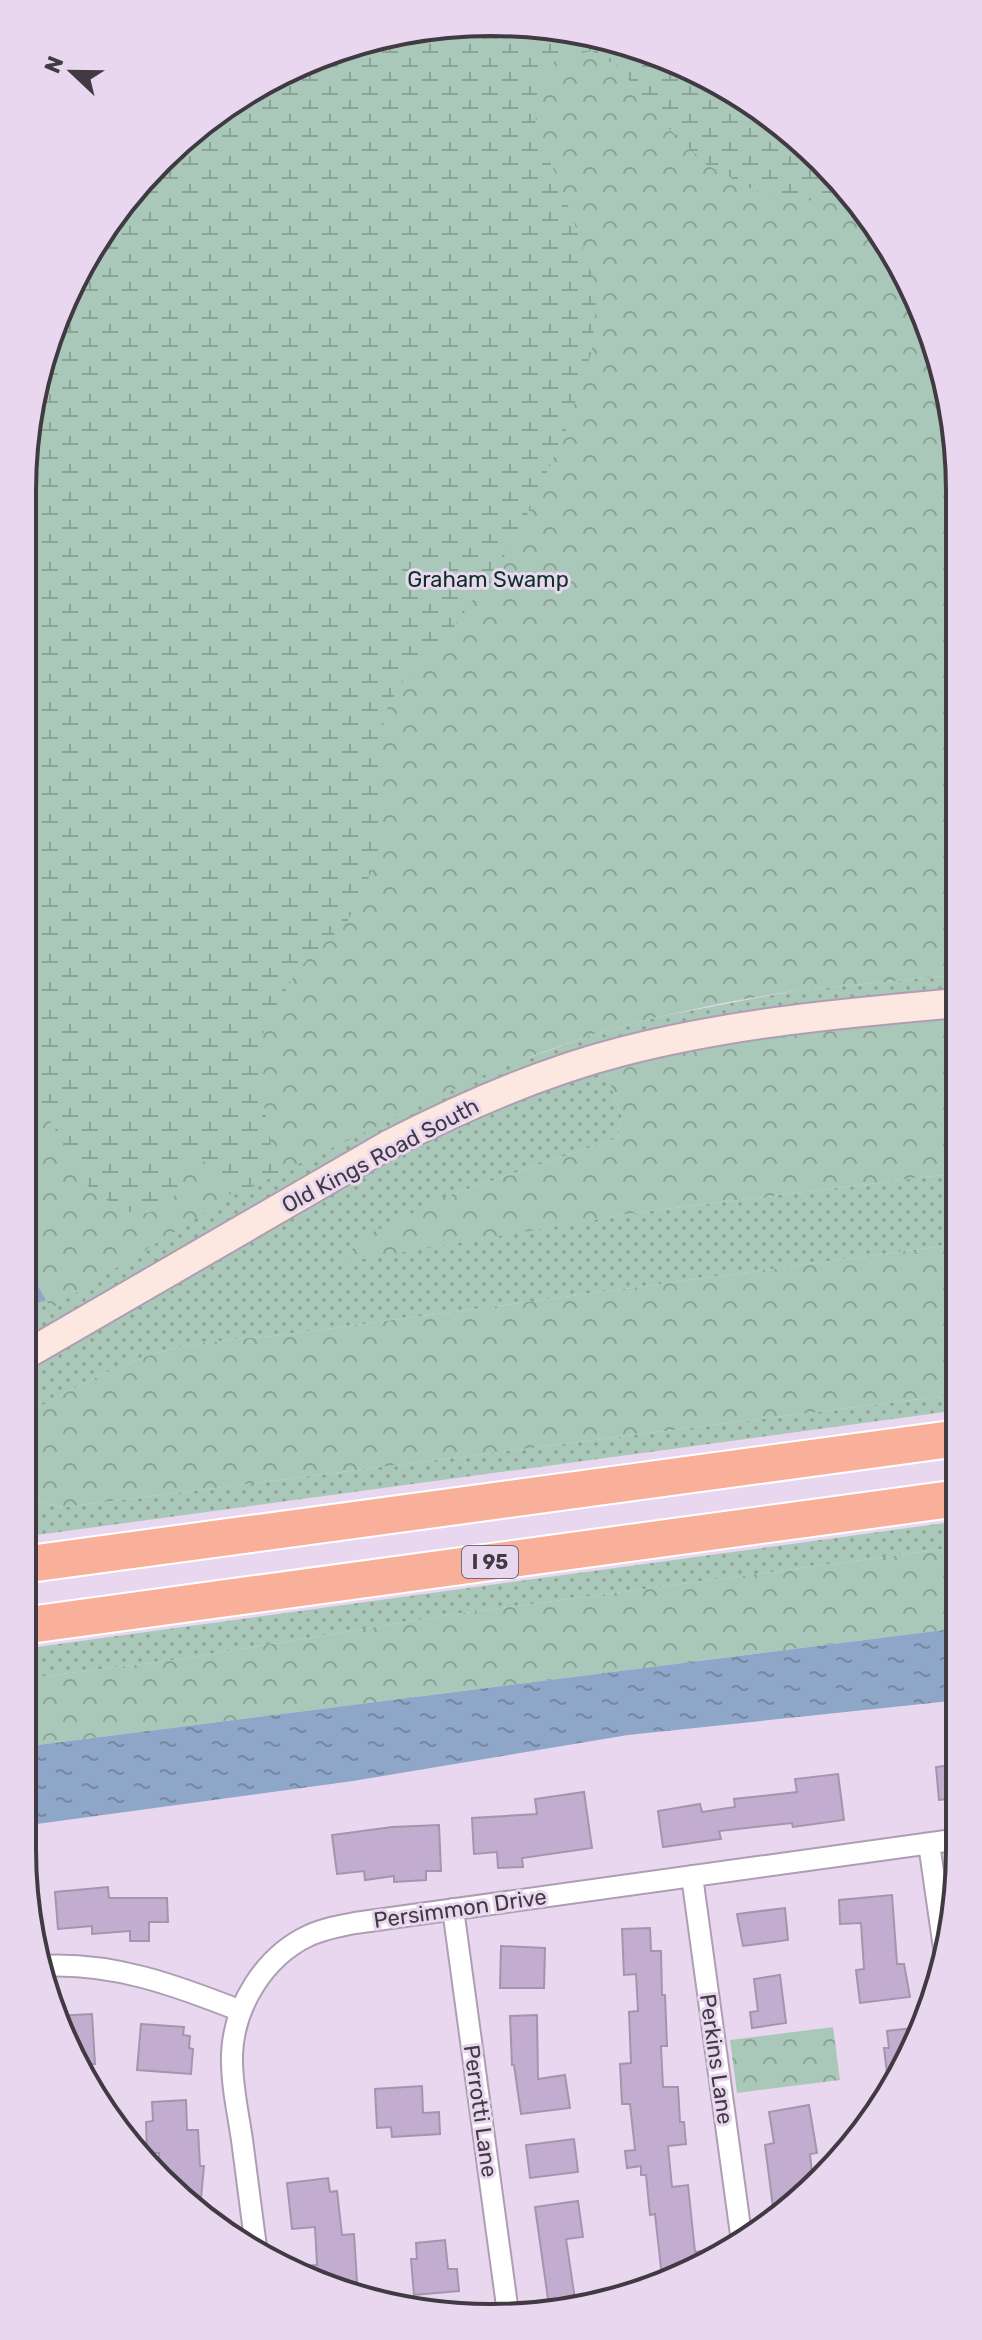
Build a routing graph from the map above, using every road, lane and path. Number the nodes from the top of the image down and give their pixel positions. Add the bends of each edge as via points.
1 (946, 1004) edge
2 (36, 1349) edge
3 (946, 1440) edge
4 (946, 1500) edge
5 (36, 1563) edge
6 (36, 1624) edge
7 (946, 1841) edge
8 (929, 1844) junction
9 (692, 1876) junction
10 (453, 1909) junction
11 (940, 1920) edge
12 (52, 1966) edge
13 (241, 2011) junction
14 (740, 2229) edge
15 (255, 2238) edge
16 (507, 2303) edge

1 - 2 street, Old Kings Road South via 786,1020 682,1038 606,1056 512,1088 388,1145
3 - 5 highway
4 - 6 highway, I 95
7 - 8 street, Persimmon Drive
8 - 9 street, Persimmon Drive
8 - 11 street
9 - 10 street, Persimmon Drive
9 - 14 street, Perkins Lane
10 - 13 street, Persimmon Drive via 347,1924 307,1936 265,1970
10 - 16 street, Perrotti Lane
12 - 13 street via 129,1972
13 - 15 street, Persimmon Drive via 233,2068

